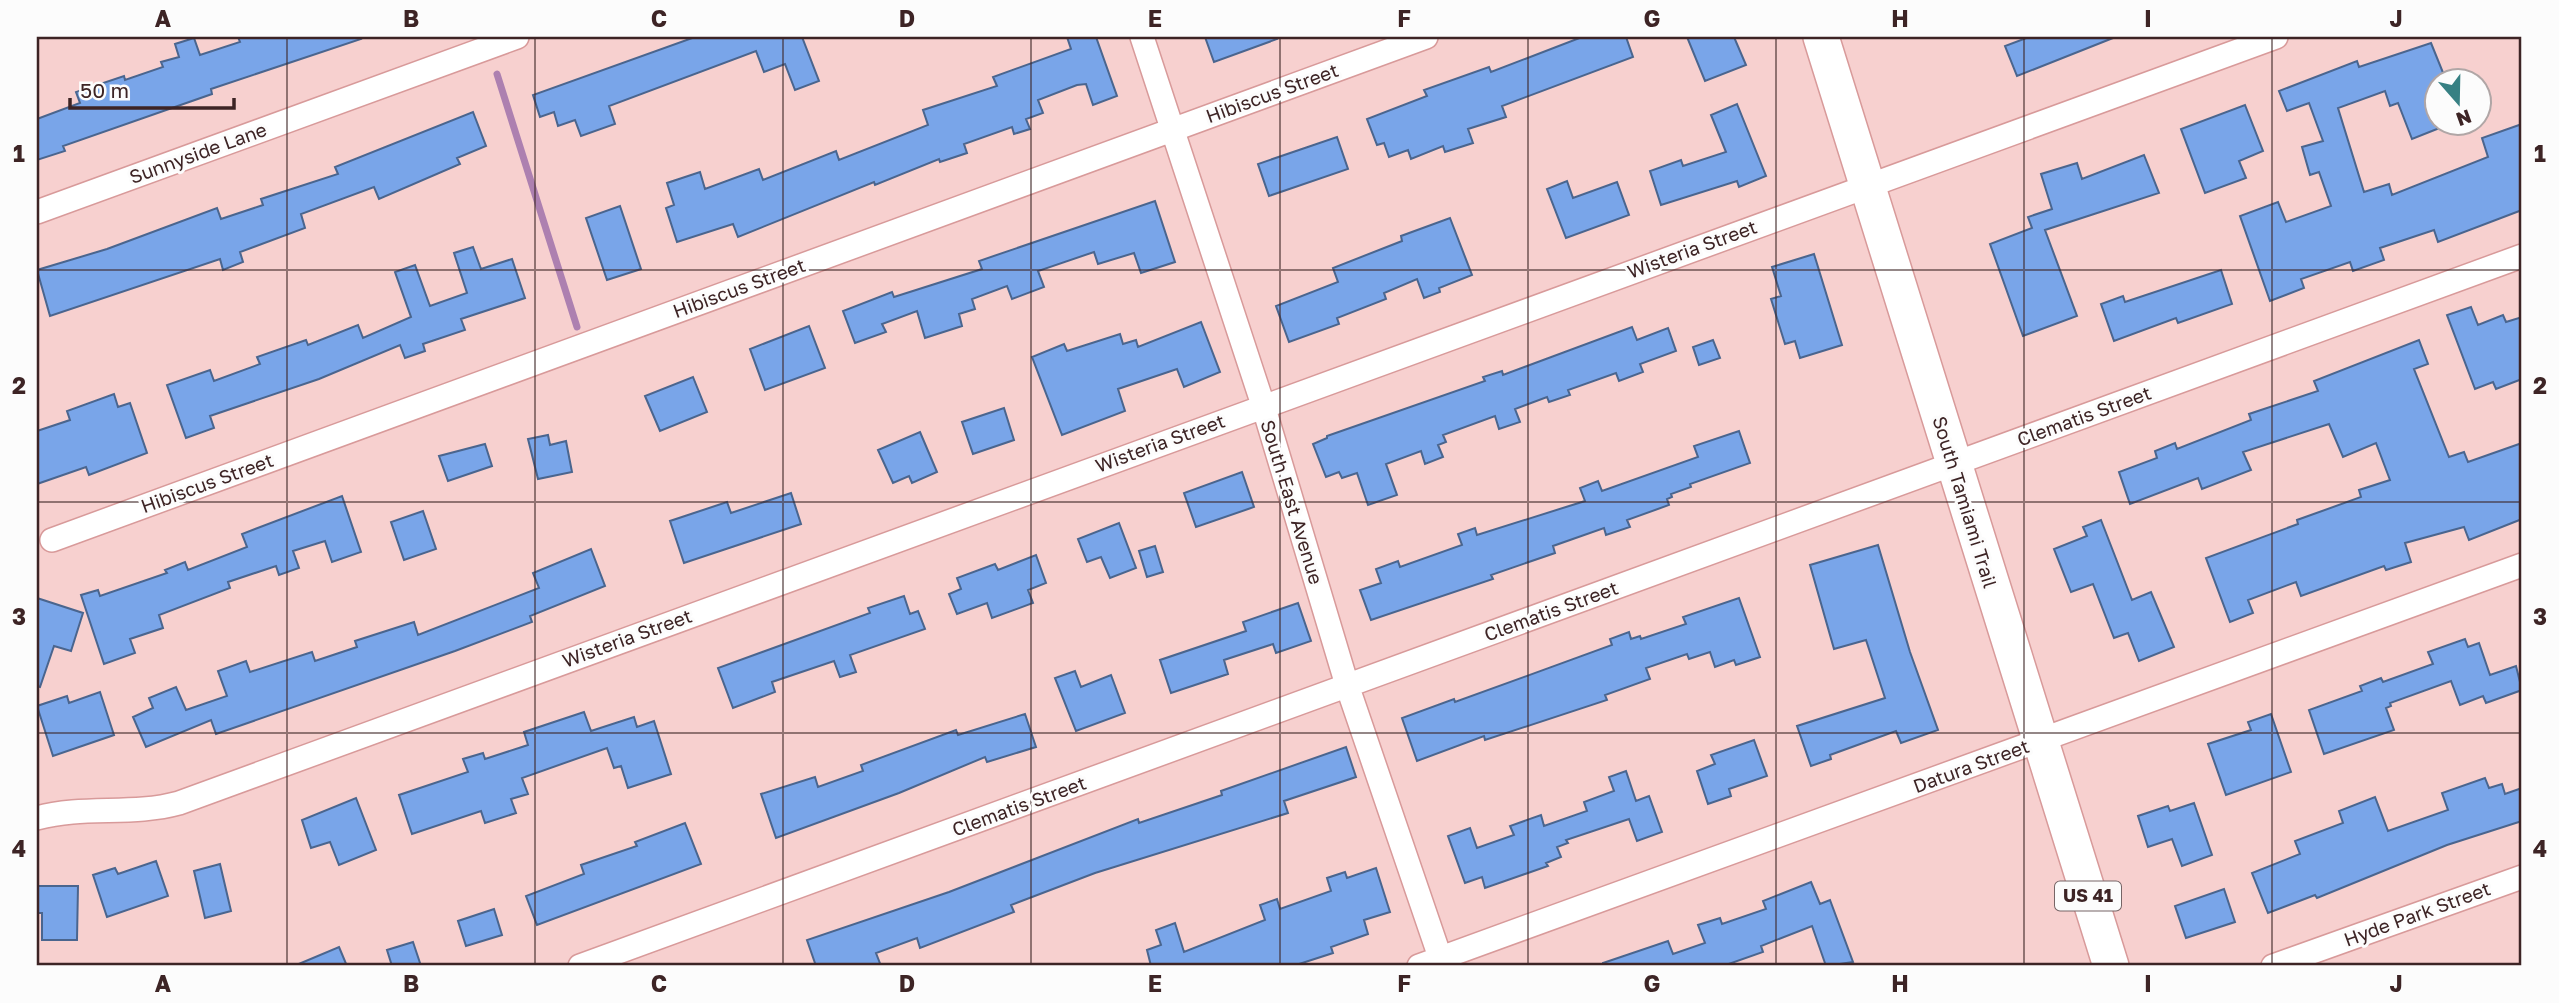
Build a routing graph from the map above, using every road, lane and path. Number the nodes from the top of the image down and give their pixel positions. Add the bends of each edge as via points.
1 (517, 37) edge
2 (1142, 37) edge
3 (1426, 37) edge
4 (1821, 37) edge
5 (2276, 37) edge
6 (1174, 129) junction
7 (1867, 186) junction
8 (37, 212) edge
9 (2522, 256) edge
10 (1263, 405) junction
11 (1954, 463) junction
12 (52, 540) dead end
13 (2522, 565) edge
14 (1347, 685) junction
15 (2039, 741) junction
16 (37, 818) edge
17 (2522, 877) edge
18 (1434, 964) edge
19 (580, 966) edge
20 (2111, 966) edge
21 (2273, 966) edge

1 - 8 street, Sunnyside Lane
2 - 6 street, South East Avenue
3 - 6 street, Hibiscus Street
4 - 7 main road, South Tamiami Trail
5 - 7 street, Wisteria Street
6 - 10 street, South East Avenue
6 - 12 street, Hibiscus Street
7 - 10 street, Wisteria Street
7 - 11 main road, South Tamiami Trail
9 - 11 street, Clematis Street
10 - 14 street, South East Avenue
10 - 16 street, Wisteria Street via 179,803
11 - 14 street, Clematis Street
11 - 15 main road, South Tamiami Trail
13 - 15 street, Datura Street
14 - 18 street, South East Avenue
14 - 19 street, Clematis Street
15 - 18 street, Datura Street
15 - 20 main road, South Tamiami Trail / US 41
17 - 21 street, Hyde Park Street

